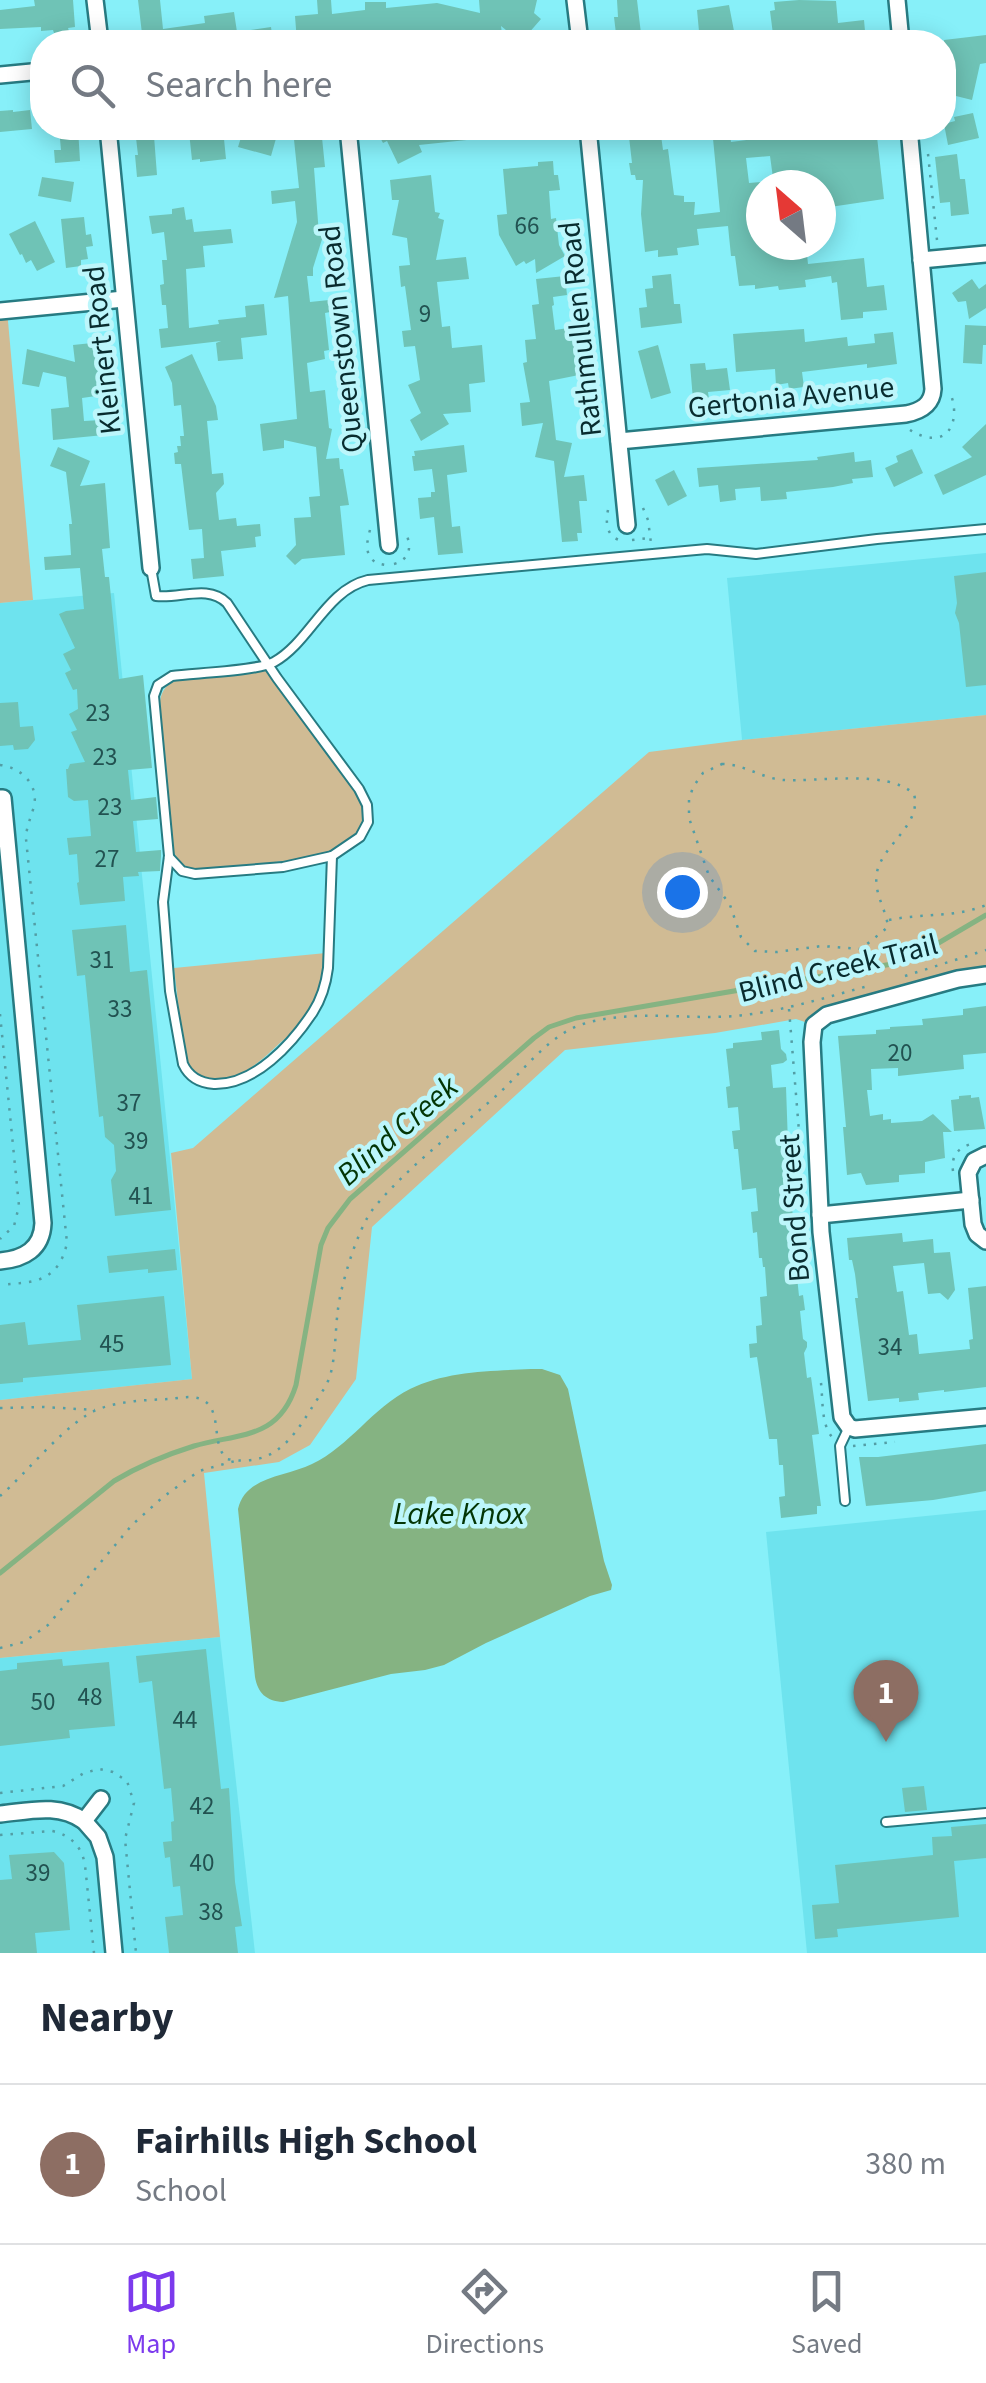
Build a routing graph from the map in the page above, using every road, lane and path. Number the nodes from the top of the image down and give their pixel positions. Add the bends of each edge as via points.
1 (96, 0) edge
2 (576, 0) edge
3 (897, 0) edge
4 (99, 30) edge
5 (579, 30) edge
6 (900, 30) edge
7 (30, 71) edge
8 (0, 75) edge
9 (109, 140) edge
10 (349, 140) edge
11 (589, 140) edge
12 (911, 140) edge
13 (928, 147) dead end
14 (937, 243) dead end
15 (986, 254) edge
16 (922, 260) junction
17 (124, 299) junction
18 (0, 311) edge
19 (619, 441) junction
20 (640, 504) dead end
21 (626, 525) dead end
22 (986, 529) edge
23 (388, 546) dead end
24 (653, 554) junction
25 (150, 568) joint
26 (269, 666) junction
27 (0, 765) edge
28 (0, 798) edge
29 (169, 856) junction
30 (332, 856) junction
31 (986, 905) edge
32 (887, 920) junction
33 (986, 950) edge
34 (986, 975) edge
35 (896, 979) dead end
36 (878, 984) dead end
37 (0, 1014) edge
38 (986, 1156) edge
39 (971, 1200) junction
40 (820, 1215) junction
41 (0, 1239) edge
42 (986, 1240) edge
43 (0, 1261) edge
44 (0, 1285) edge
45 (0, 1408) edge
46 (96, 1410) junction
47 (986, 1417) edge
48 (849, 1427) junction
49 (236, 1460) junction
50 (0, 1496) edge
51 (846, 1501) dead end
52 (0, 1648) edge
53 (101, 1799) dead end
54 (986, 1813) edge
55 (0, 1814) edge
56 (84, 1821) junction
57 (886, 1822) dead end
58 (0, 1835) edge
59 (94, 1953) edge
60 (114, 1953) edge

1 - 4 street
2 - 5 street
3 - 6 street
7 - 8 street
9 - 17 street, Kleinert Road
10 - 23 street, Queenstown Road
11 - 19 street, Rathmullen Road
12 - 16 street, Gertonia Avenue
13 - 14 path
15 - 16 street
16 - 19 street, Gertonia Avenue via 933,389 926,406 906,414
17 - 18 street
17 - 25 street, Kleinert Road
19 - 21 street, Rathmullen Road
20 - 24 path
22 - 24 lane via 756,554
24 - 26 lane via 362,581 342,592 290,652
25 - 26 lane via 158,597 208,593 224,599
26 - 29 lane via 172,676 156,690
26 - 30 lane via 367,805 366,830
27 - 44 path via 21,772 35,797 26,840 67,1234 63,1258 47,1277
28 - 43 street via 43,1223 33,1250
29 - 30 lane via 195,874
29 - 30 lane via 163,902 180,1056 191,1077 212,1084 266,1063 320,1000 328,968
31 - 32 path via 959,915
32 - 32 path via 888,927 861,949 767,952 748,946 709,876 690,818 689,800 703,774 733,764 783,780 852,778 906,787 914,794 914,812 877,872
33 - 35 path, Blind Creek Trail
34 - 40 street, Bond Street via 839,1011 814,1025
36 - 49 path, Blind Creek Trail via 736,1016 598,1021 558,1037 374,1208 341,1290 327,1384 283,1447
37 - 41 path via 19,1206 14,1226
38 - 39 street via 969,1168
39 - 40 street
39 - 42 street via 975,1229
40 - 48 street, Bond Street via 841,1411
45 - 46 path
46 - 49 path via 198,1398 212,1408 224,1457
46 - 50 path
47 - 48 street
48 - 51 lane via 840,1446
49 - 52 path, Blind Creek Trail via 199,1471 163,1496 48,1625
53 - 56 street
54 - 57 lane
55 - 56 street via 50,1808
56 - 60 street via 105,1857
58 - 59 path via 52,1831 74,1842 83,1856

